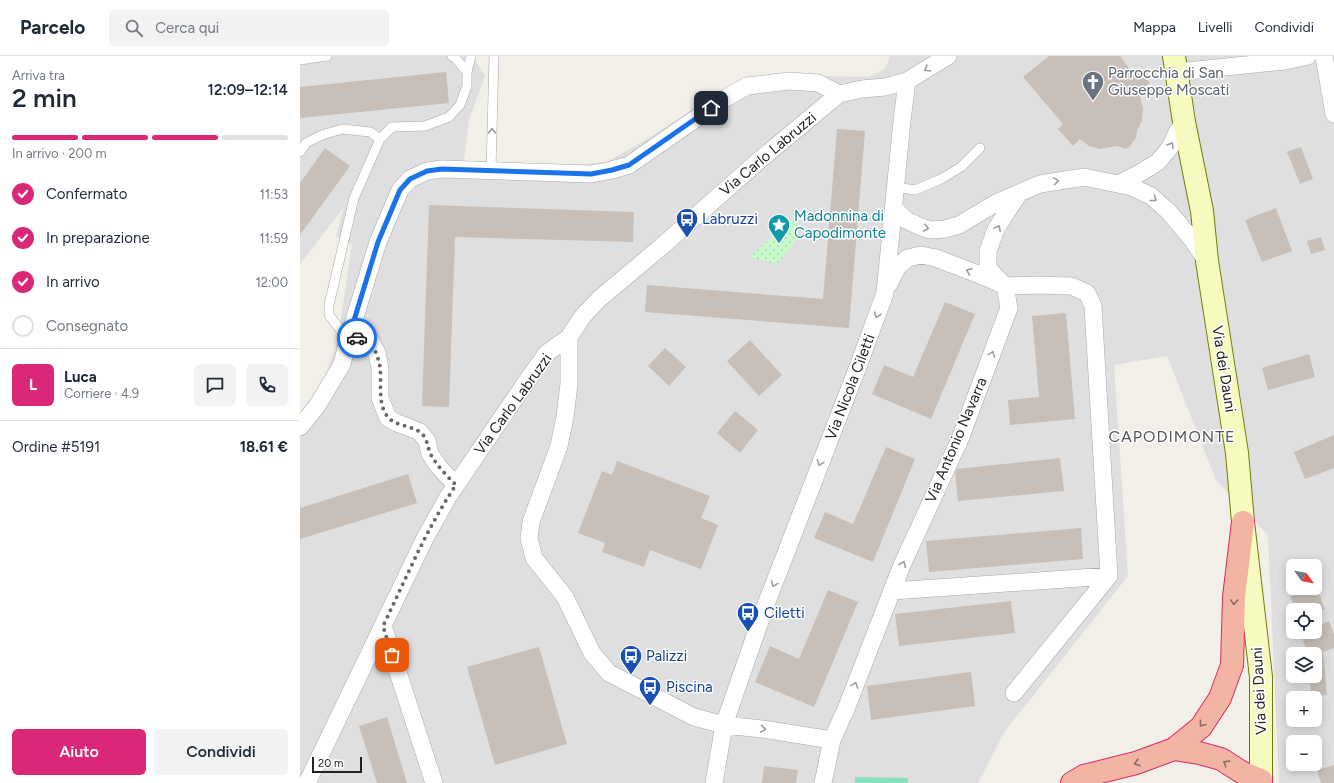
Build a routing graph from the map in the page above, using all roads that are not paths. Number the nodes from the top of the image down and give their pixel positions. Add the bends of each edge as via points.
1 (327, 56) edge
2 (452, 56) edge
3 (470, 56) edge
4 (494, 56) edge
5 (948, 56) edge
6 (1308, 56) edge
7 (1324, 56) edge
8 (300, 60) edge
9 (1176, 64) edge
10 (467, 72) junction
11 (907, 81) junction
12 (839, 94) junction
13 (1334, 114) edge
14 (1184, 122) junction
15 (380, 139) junction
16 (980, 148) dead end
17 (300, 152) edge
18 (491, 170) junction
19 (1118, 184) junction
20 (896, 187) junction
21 (1019, 193) junction
22 (894, 208) junction
23 (1207, 261) junction
24 (1005, 286) junction
25 (885, 293) junction
26 (569, 337) junction
27 (348, 340) junction
28 (300, 427) edge
29 (456, 485) junction
30 (1243, 522) junction
31 (1109, 576) junction
32 (892, 591) junction
33 (383, 626) junction
34 (1014, 693) dead end
35 (724, 725) junction
36 (832, 740) junction
37 (1174, 750) junction
38 (1260, 782) edge
39 (307, 783) edge
40 (434, 783) edge
41 (714, 783) edge
42 (823, 783) edge
43 (1072, 783) edge

1 - 8 lane
2 - 10 lane
3 - 10 lane
18 -> 4 lane
5 -> 11 street
6 - 9 street via 1202,70
7 - 13 street
9 - 14 main road, Via dei Dauni
10 - 15 lane via 467,86 460,105 449,117 425,126 392,127
11 - 12 street, Via Carlo Labruzzi
11 - 20 street, Via Nicola Ciletti
12 - 18 street via 818,83 789,81 746,86 629,165 591,174
12 - 26 street, Via Carlo Labruzzi via 599,299 583,316
19 -> 14 street via 1158,162 1171,146
14 - 23 main road, Via dei Dauni via 1202,212
15 - 17 lane via 370,132 342,129 306,143
15 - 27 lane via 354,198 329,305 329,315
16 - 20 lane via 961,167 941,179 915,190
18 - 27 street via 427,171 410,179 400,190 378,242
21 -> 19 street via 1040,184 1084,177
19 -> 23 street via 1132,186 1151,196 1168,210
20 - 22 street, Via Nicola Ciletti
22 -> 21 street via 906,220 919,226 930,230 945,229 959,225
24 -> 21 street via 988,268 988,251 996,229
22 - 25 street, Via Nicola Ciletti
23 - 30 main road, Via dei Dauni via 1237,453
24 -> 25 street via 936,258 921,255 908,258 898,266
24 - 31 street via 1071,286 1087,293 1093,306
32 -> 24 street, Via Antonio Navarra via 960,439 1009,308
25 -> 35 street, Via Nicola Ciletti via 765,607
26 - 29 street, Via Carlo Labruzzi via 547,353
26 - 35 street via 569,384 559,446 531,522 529,538 534,558 565,597 592,653 609,673 694,717
27 - 28 street via 342,364 317,406
27 - 29 street via 368,336 377,353 380,398 388,418 420,432 427,441 430,454
29 - 33 street, Via Carlo Labruzzi via 425,538
30 -> 37 highway via 1234,597 1232,665 1220,698 1201,727
30 - 38 main road, Via dei Dauni via 1261,677
31 - 32 street
31 - 34 street
36 -> 32 street, Via Antonio Navarra
33 - 39 street, Via Carlo Labruzzi
33 - 40 street
35 -> 36 street via 762,728
35 - 41 street, Via Nicola Ciletti
36 - 42 street, Via Antonio Navarra
38 -> 37 highway via 1221,760 1199,753
37 -> 43 highway via 1084,776

